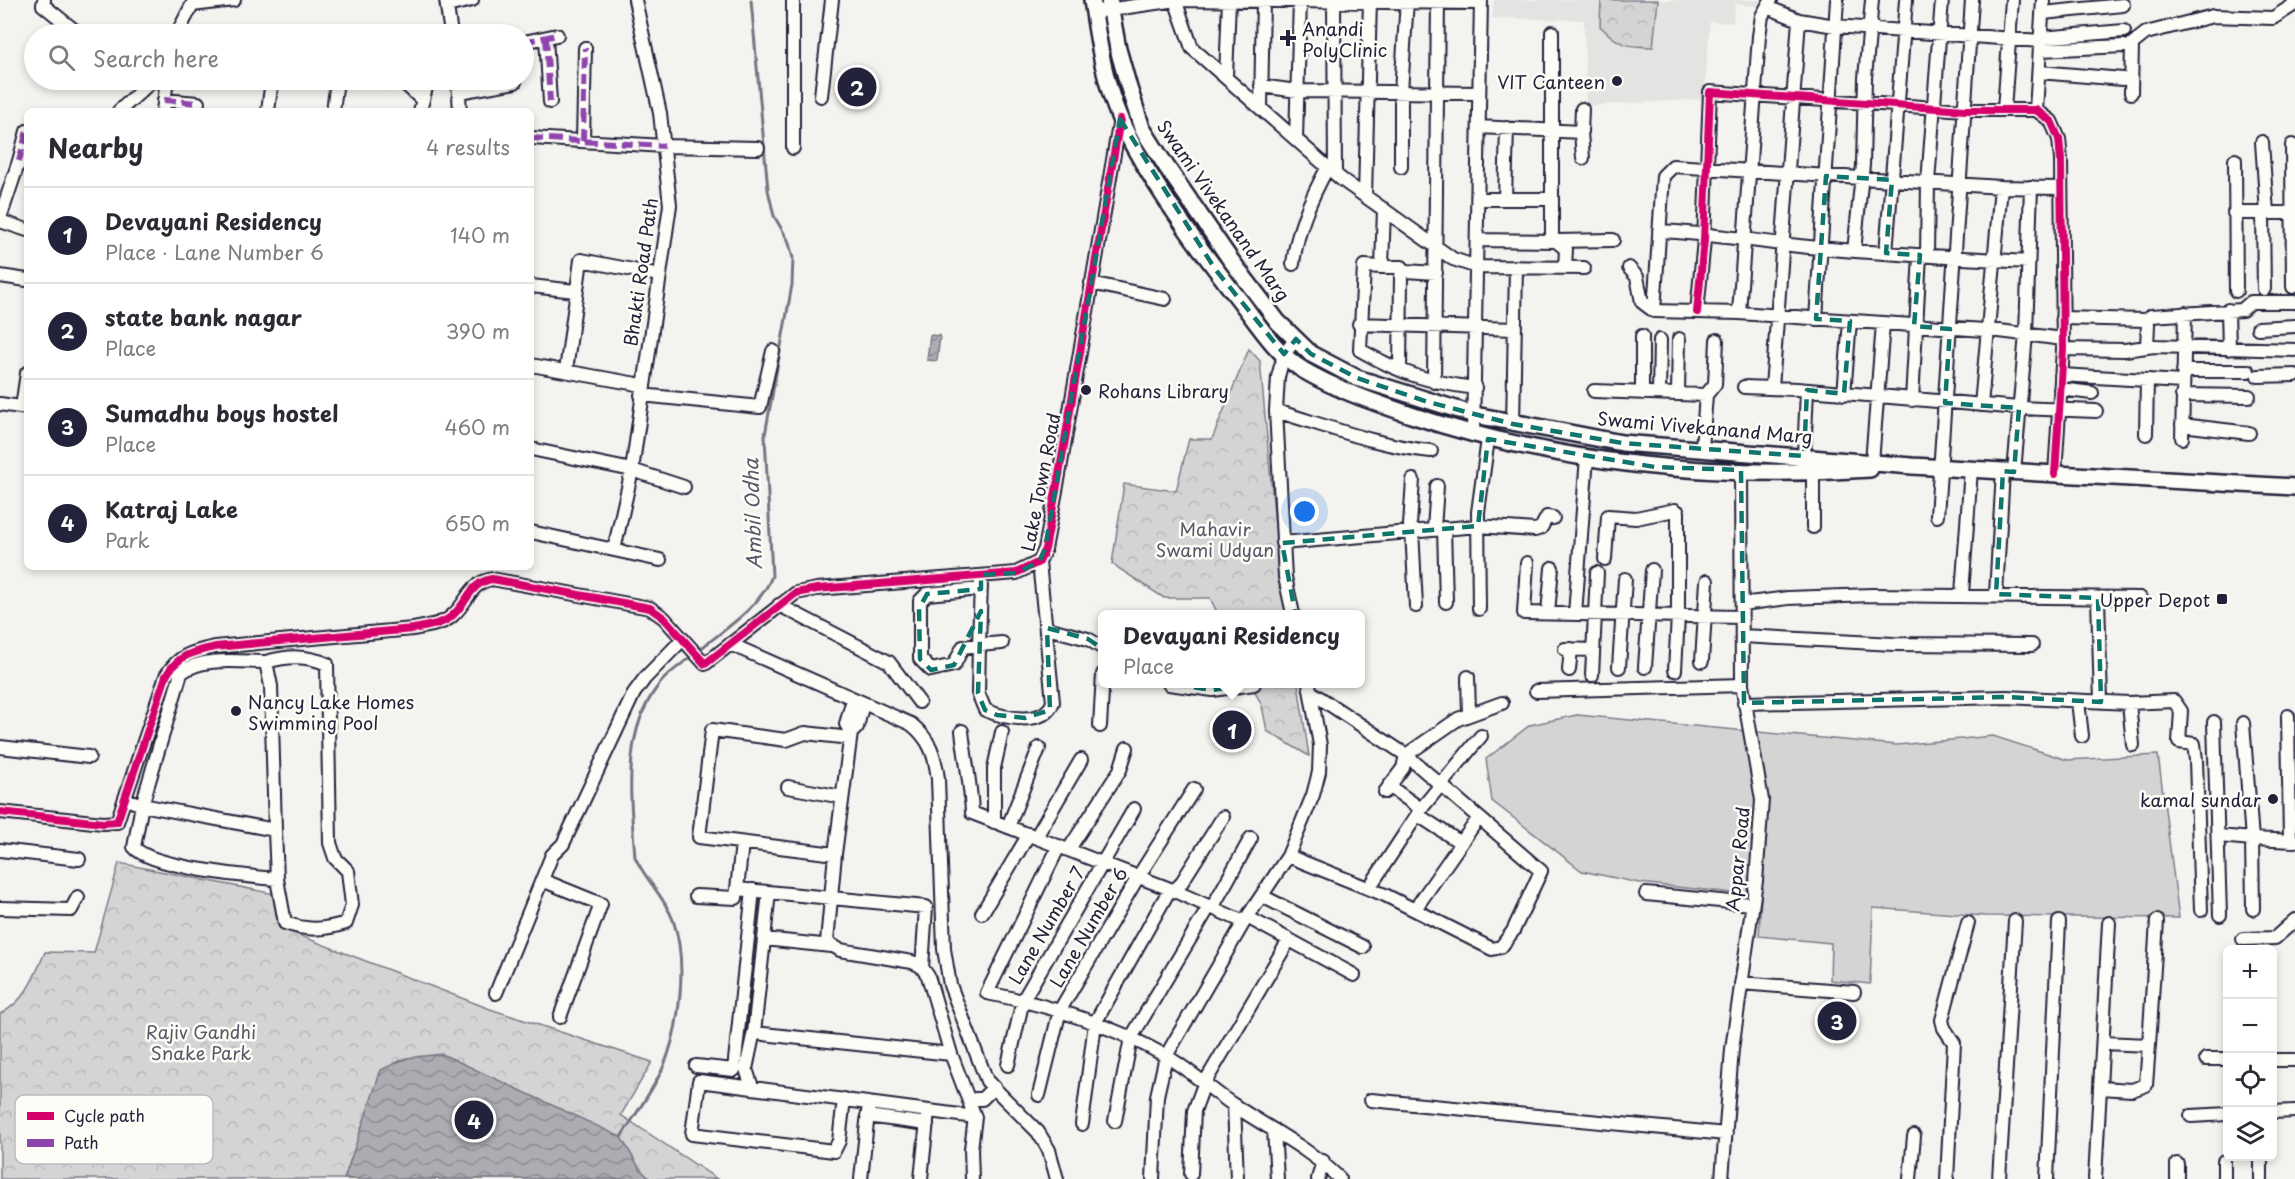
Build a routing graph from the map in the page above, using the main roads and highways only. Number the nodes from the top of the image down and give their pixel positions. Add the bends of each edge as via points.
1 (1110, 5) edge
2 (1093, 6) edge
3 (1912, 466) junction
4 (2295, 487) edge

1 - 3 main road, Swami Vivekanand Marg via 1118,49 1142,128 1230,259 1278,321 1311,354 1357,378 1513,424 1622,443
2 - 3 main road, Swami Vivekanand Marg via 1120,119 1152,175 1215,269 1284,354 1301,369 1350,394 1481,437 1543,452 1655,467 1813,473
3 - 4 main road, Swami Vivekanand Marg

